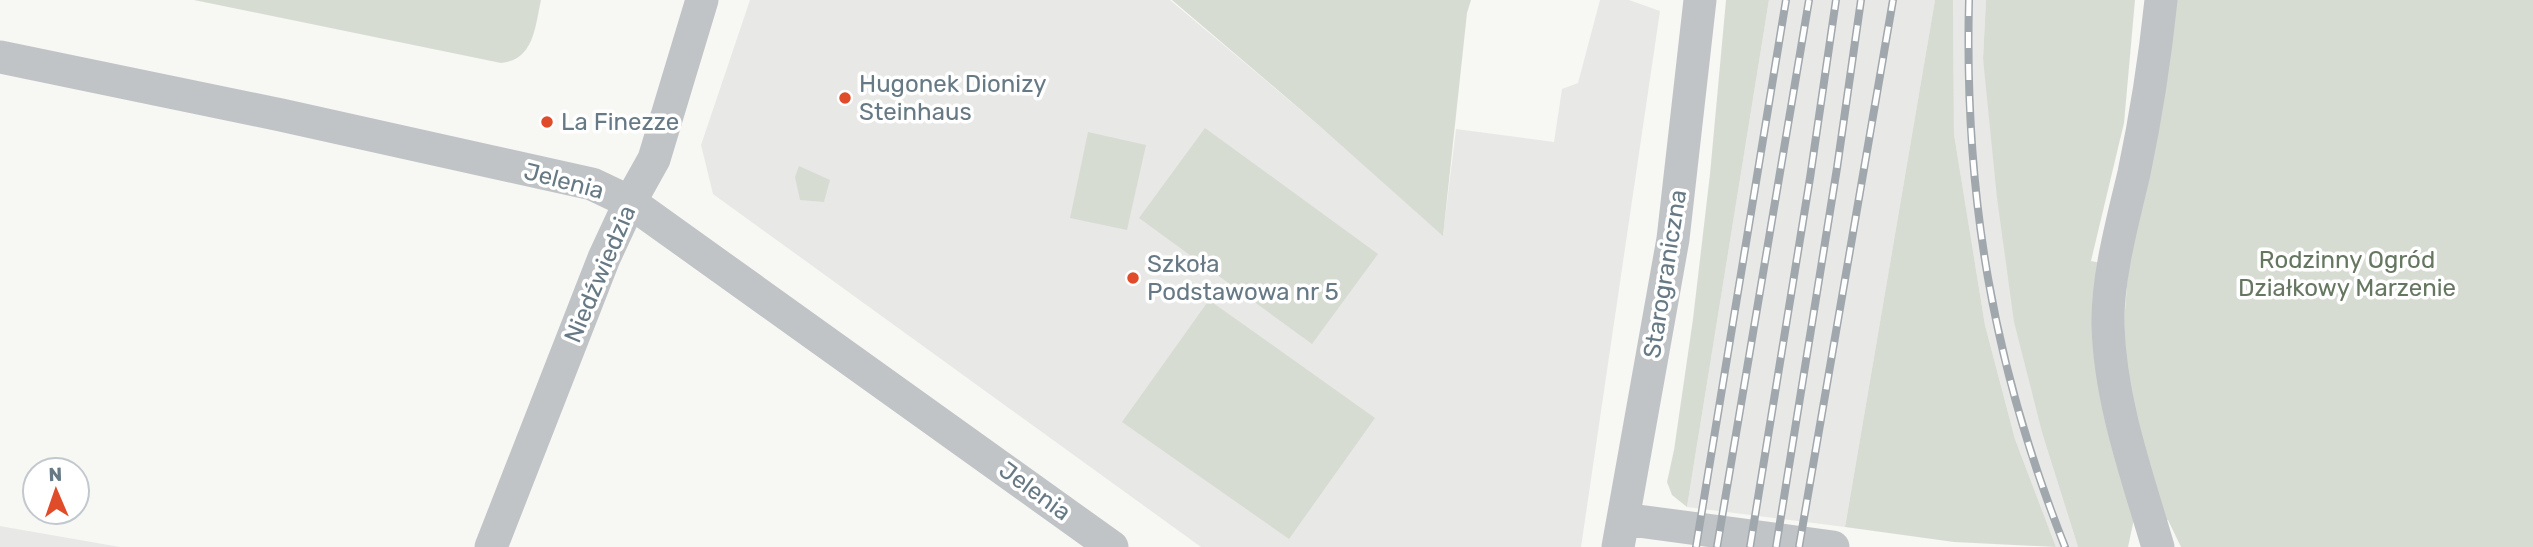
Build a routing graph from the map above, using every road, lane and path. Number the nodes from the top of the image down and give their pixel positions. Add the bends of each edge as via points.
1 (702, 0) edge
2 (1700, 0) edge
3 (2161, 0) edge
4 (0, 57) edge
5 (630, 202) junction
6 (1621, 533) edge
7 (491, 547) edge
8 (1112, 547) edge
9 (1833, 547) edge
10 (2158, 547) edge

1 - 5 street, Niedźwiedzia via 654,159
2 - 6 street, Starograniczna via 1673,239
3 - 10 street via 2108,324 2129,453
4 - 5 street, Jelenia via 592,184
5 - 7 street, Niedźwiedzia
5 - 8 street, Jelenia
6 - 9 street

